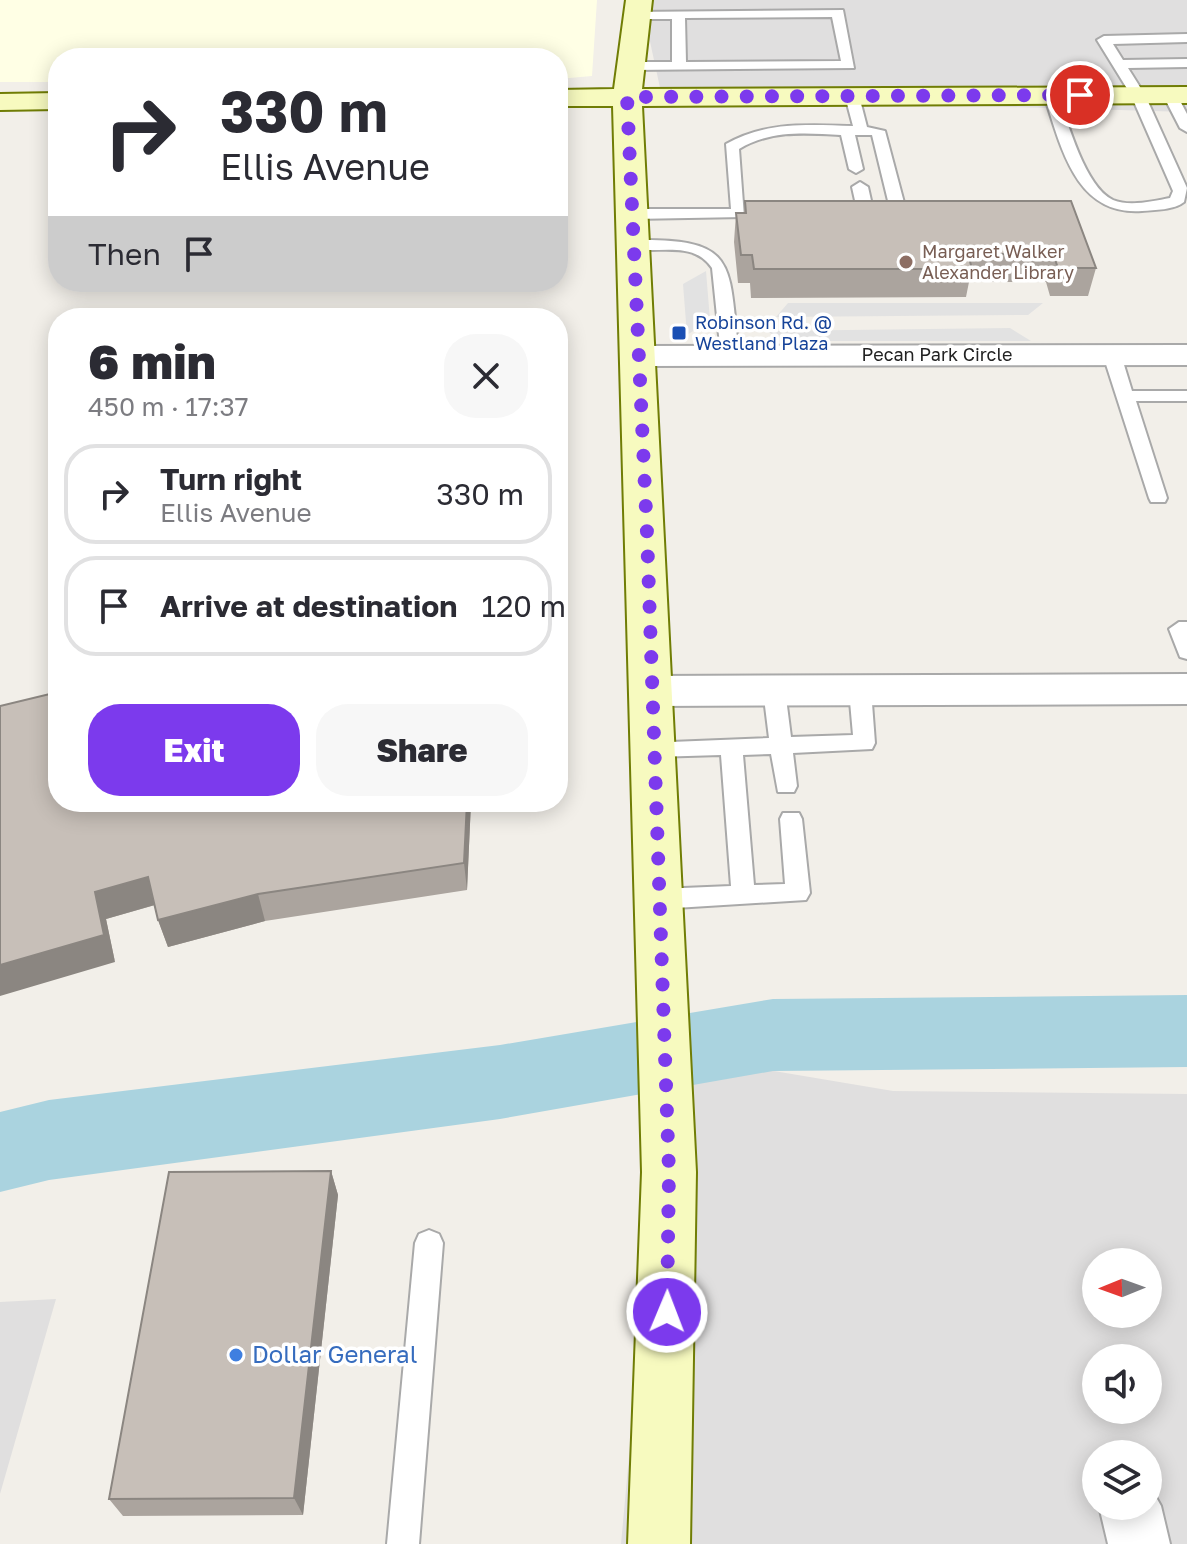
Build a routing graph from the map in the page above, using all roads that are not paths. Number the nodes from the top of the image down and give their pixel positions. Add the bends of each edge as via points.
1 (638, 8) edge
2 (678, 15) junction
3 (1187, 38) edge
4 (1187, 63) edge
5 (1119, 64) junction
6 (679, 66) junction
7 (629, 82) junction
8 (1051, 95) junction
9 (1138, 95) junction
10 (1179, 95) edge
11 (568, 96) edge
12 (852, 96) junction
13 (48, 101) edge
14 (0, 102) edge
15 (1187, 128) edge
16 (854, 131) junction
17 (856, 169) dead end
18 (860, 187) dead end
19 (634, 230) junction
20 (730, 355) junction
21 (1112, 355) junction
22 (1187, 355) edge
23 (639, 356) junction
24 (1124, 396) junction
25 (1187, 396) edge
26 (1158, 498) dead end
27 (1187, 629) edge
28 (1187, 652) edge
29 (1187, 689) edge
30 (774, 690) junction
31 (860, 690) junction
32 (652, 691) junction
33 (781, 746) junction
34 (731, 747) junction
35 (654, 749) junction
36 (786, 786) dead end
37 (791, 819) dead end
38 (743, 896) junction
39 (659, 899) junction
40 (429, 1243) dead end
41 (1133, 1520) edge
42 (403, 1544) edge
43 (659, 1544) edge
44 (1139, 1544) edge

1 - 2 lane
1 - 7 main road
2 - 6 lane
2 - 6 lane via 838,13 849,65
3 - 5 lane via 1104,40
4 - 5 lane
5 - 9 lane
6 - 7 lane
7 - 11 main road
7 - 12 main road
7 - 19 main road
8 - 9 main road
8 - 9 lane via 1068,143 1106,202 1176,202 1181,191
8 - 12 main road
9 - 10 main road
10 - 15 lane
12 - 16 lane
13 - 14 main road
16 - 17 lane
16 - 18 lane via 878,131 899,214 858,214
16 - 19 lane via 766,131 745,137 731,147 747,214
19 - 20 lane via 714,257 720,268
19 - 23 main road
20 - 21 street, Pecan Park Circle
20 - 23 street, Pecan Park Circle
21 - 22 street, Pecan Park Circle
21 - 24 lane
23 - 32 main road
24 - 25 lane
24 - 26 lane
27 - 28 lane via 1179,629
29 - 31 street
30 - 31 street
30 - 32 street
30 - 33 lane
31 - 33 lane via 864,743
32 - 35 main road
33 - 34 lane
33 - 36 lane
34 - 35 lane
34 - 38 lane
35 - 39 main road
37 - 38 lane via 798,893
38 - 39 lane
39 - 43 main road via 669,1172
40 - 42 lane
41 - 44 street

